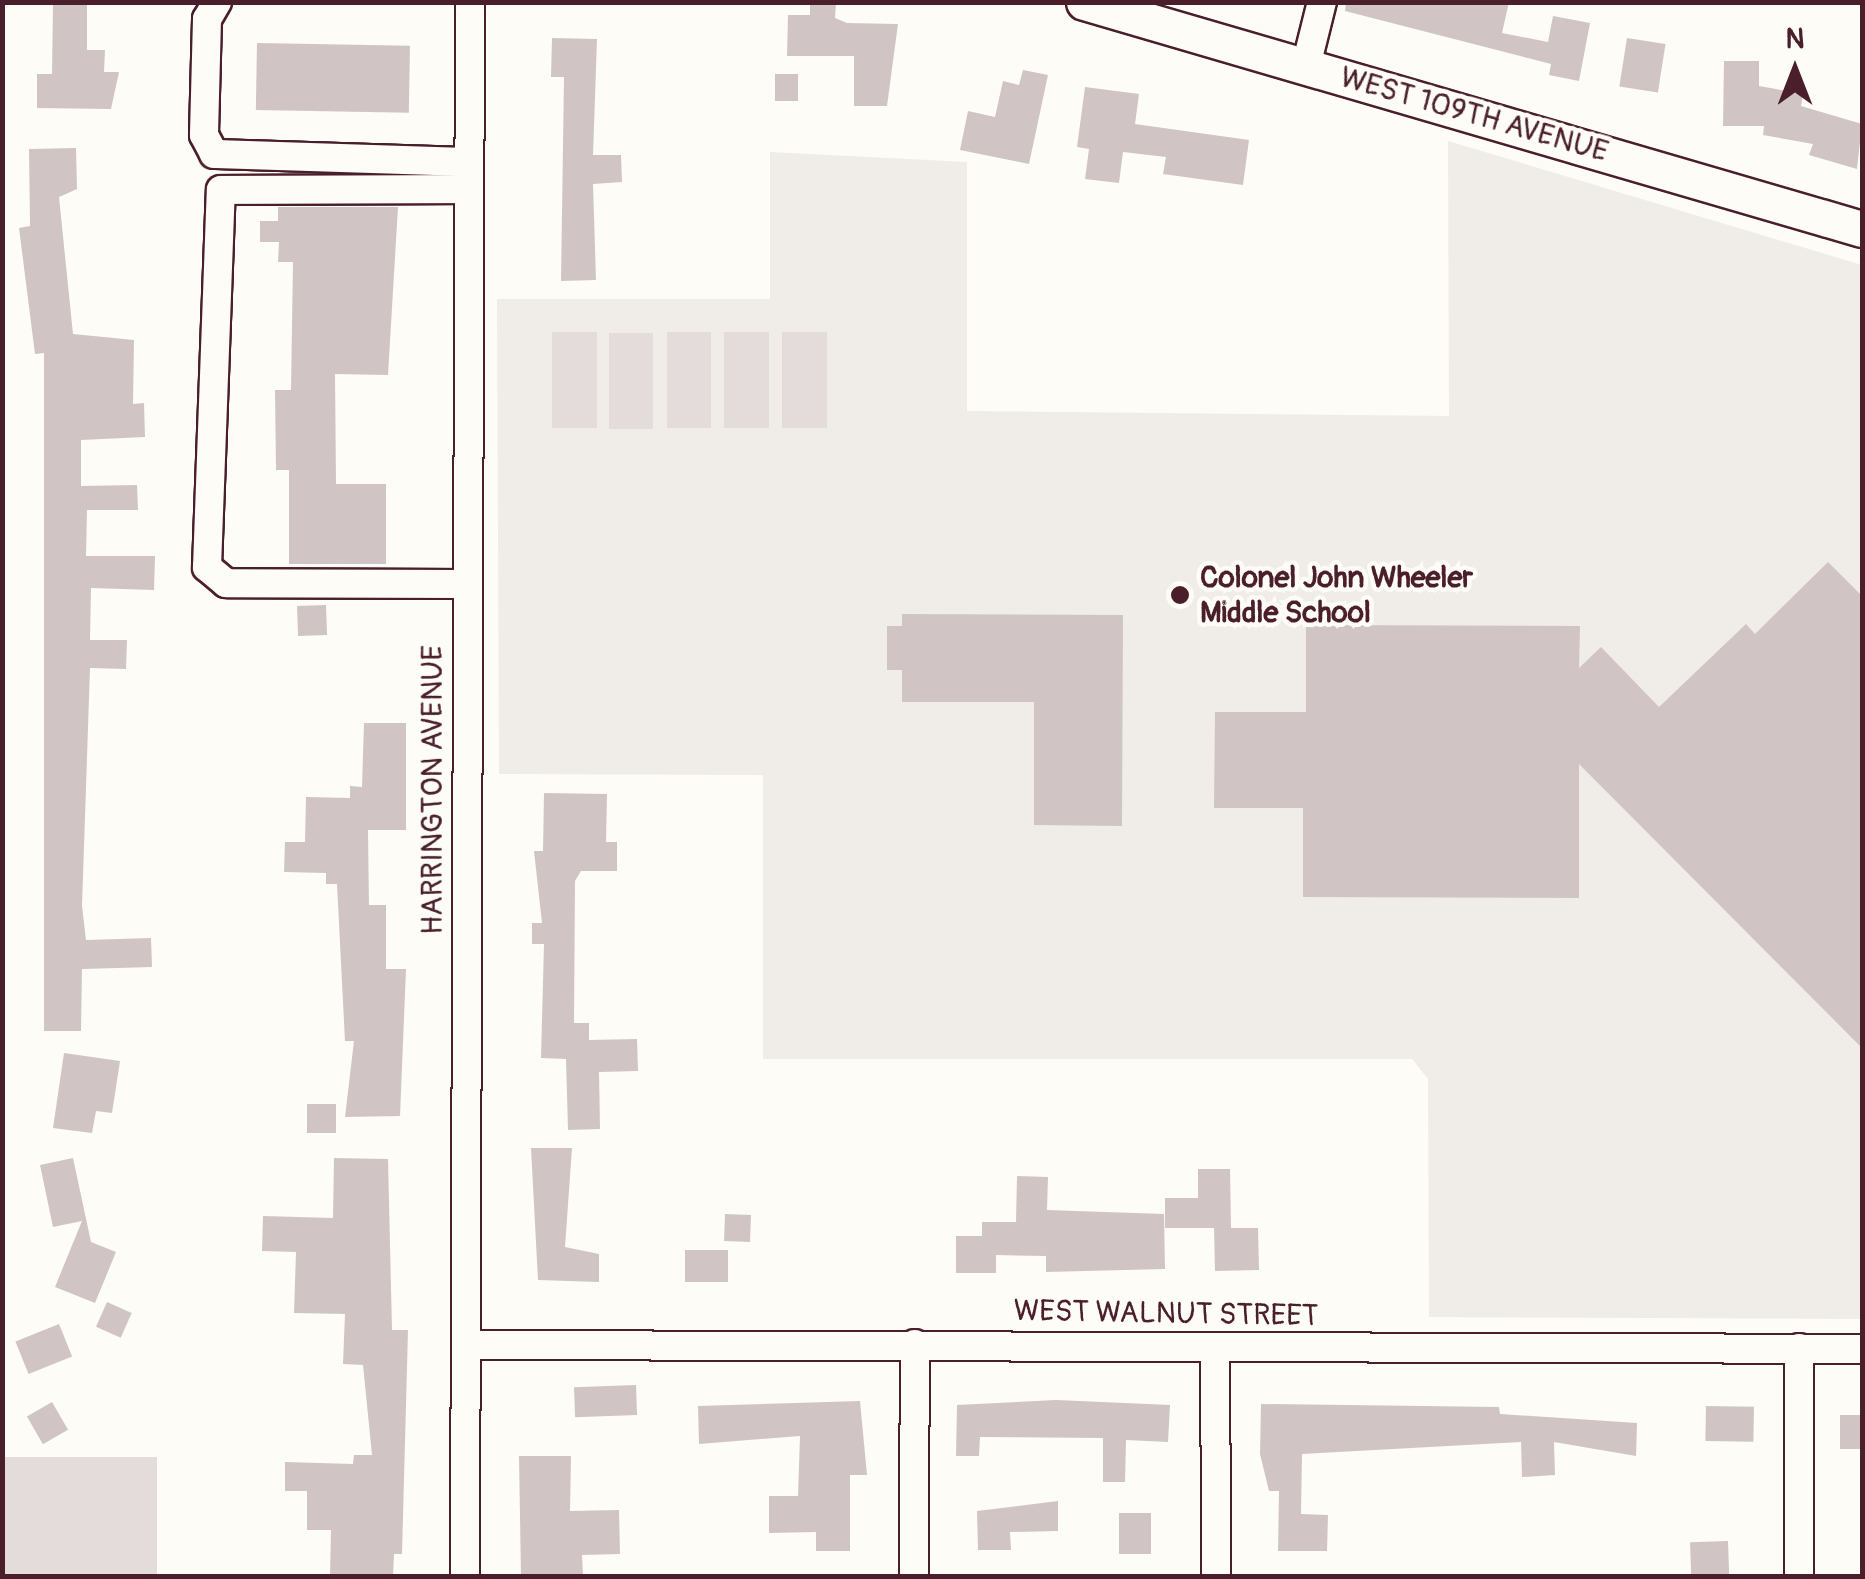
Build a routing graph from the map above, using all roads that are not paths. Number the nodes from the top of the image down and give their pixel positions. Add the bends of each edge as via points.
1 (217, 2) edge
2 (470, 2) edge
3 (1084, 2) edge
4 (1322, 2) edge
5 (1306, 66) junction
6 (468, 175) junction
7 (1862, 229) edge
8 (464, 584) junction
9 (915, 1344) junction
10 (468, 1345) junction
11 (1215, 1348) junction
12 (1799, 1348) junction
13 (1862, 1349) edge
14 (466, 1576) edge
15 (914, 1576) edge
16 (1216, 1576) edge
17 (1799, 1576) edge

1 - 6 street via 208,19 204,135 214,154
2 - 6 street, HARRINGTON AVENUE
3 - 5 main road, WEST 109TH AVENUE
4 - 5 street
5 - 7 main road, WEST 109TH AVENUE
6 - 8 street, HARRINGTON AVENUE
6 - 8 street via 222,190 207,567 226,582
8 - 10 street, HARRINGTON AVENUE
9 - 10 street, WEST WALNUT STREET
9 - 11 street, WEST WALNUT STREET
9 - 15 street
10 - 14 street, HARRINGTON AVENUE
11 - 12 street, WEST WALNUT STREET
11 - 16 street
12 - 13 street, WEST WALNUT STREET
12 - 17 street

